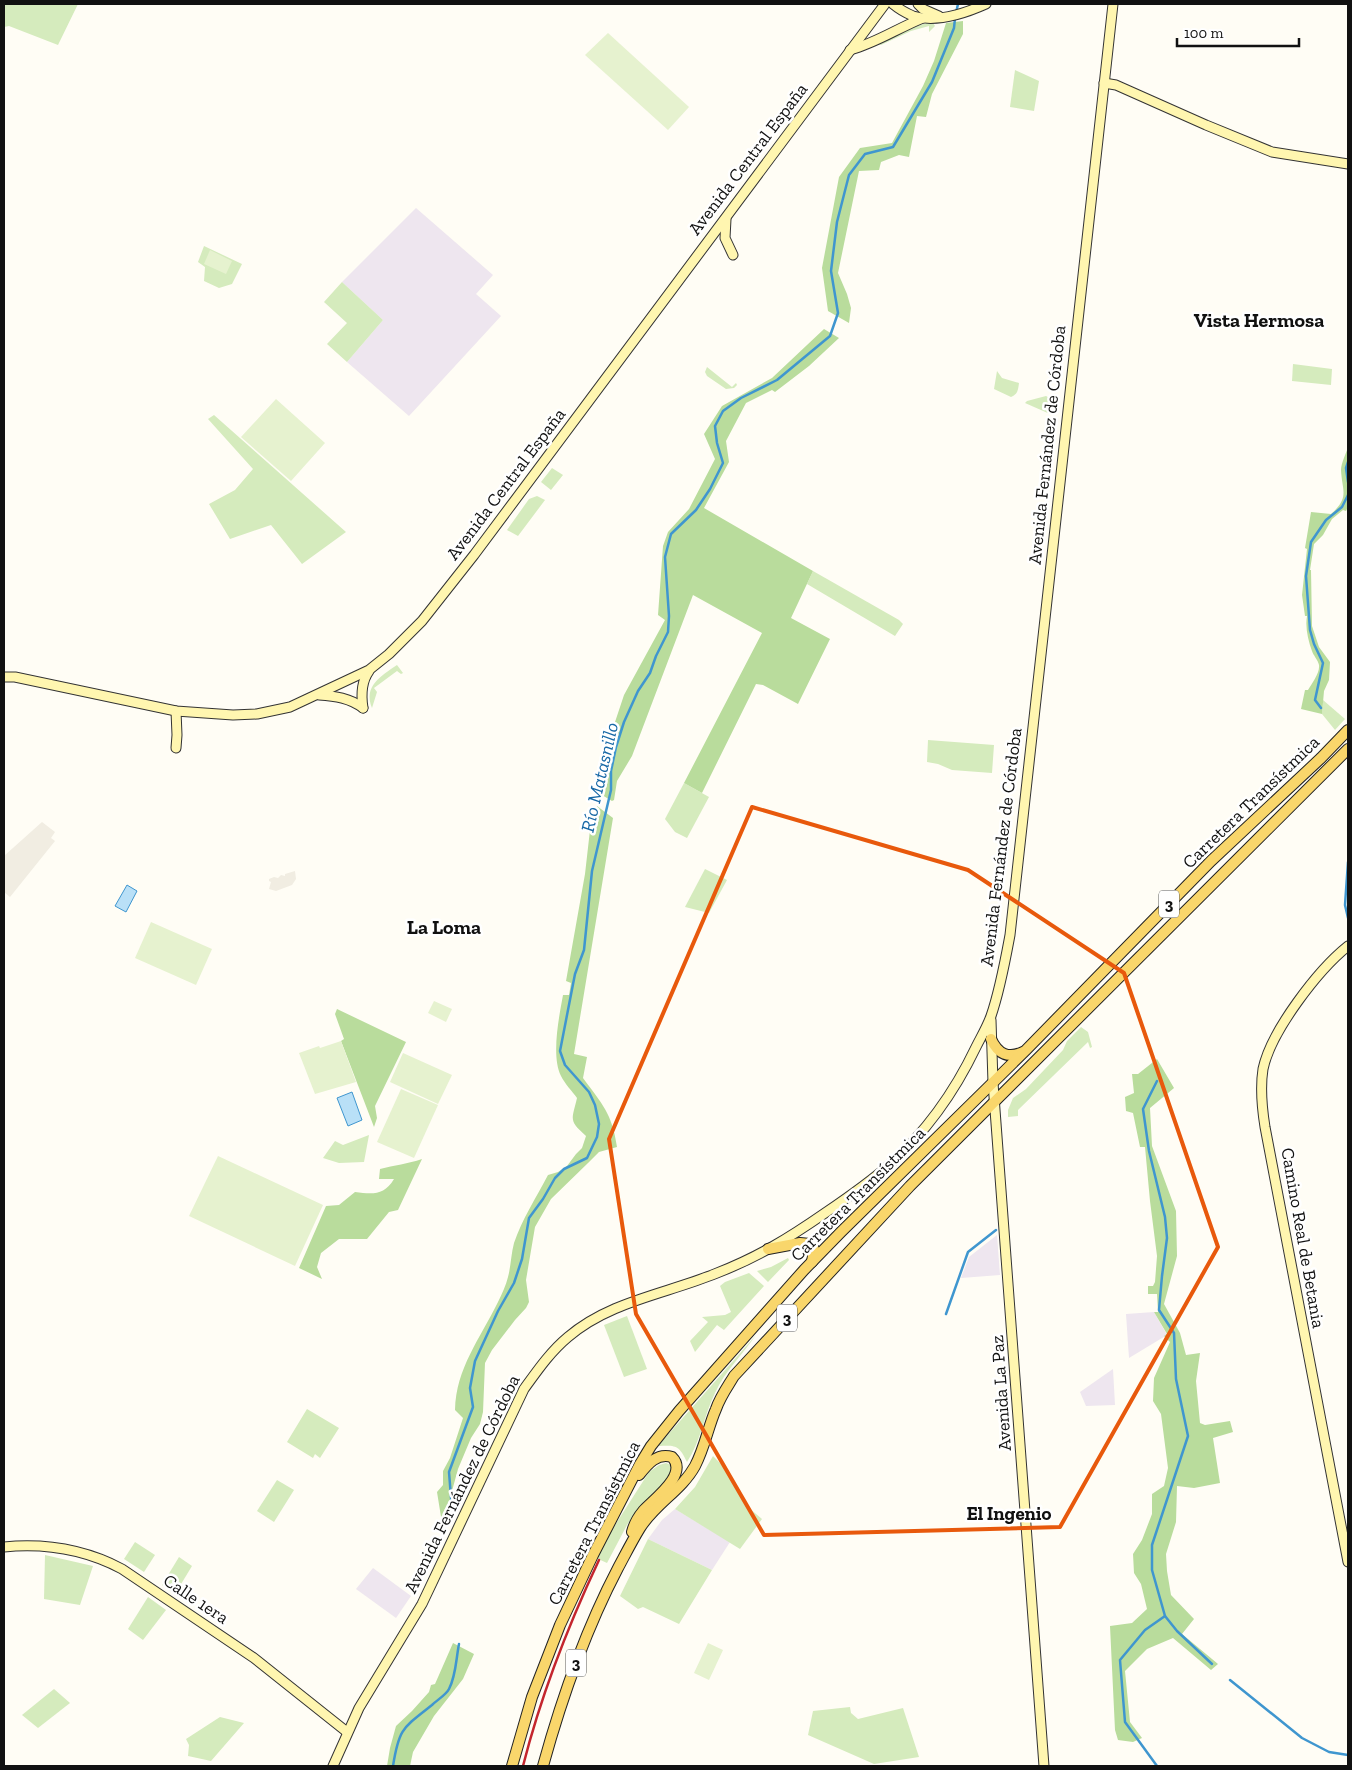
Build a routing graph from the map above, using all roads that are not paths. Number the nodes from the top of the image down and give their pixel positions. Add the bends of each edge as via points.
1 (885, 4) edge
2 (893, 4) edge
3 (918, 4) edge
4 (986, 4) edge
5 (1113, 4) edge
6 (943, 16) junction
7 (924, 18) junction
8 (850, 50) junction
9 (1104, 83) junction
10 (1348, 164) edge
11 (727, 216) junction
12 (732, 255) dead end
13 (369, 670) junction
14 (4, 676) edge
15 (318, 695) junction
16 (176, 711) junction
17 (1348, 730) edge
18 (176, 748) dead end
19 (1348, 749) edge
20 (1348, 946) edge
21 (991, 1017) junction
22 (991, 1039) junction
23 (1026, 1050) junction
24 (994, 1083) junction
25 (996, 1101) junction
26 (768, 1249) junction
27 (812, 1262) junction
28 (628, 1487) junction
29 (4, 1547) edge
30 (1348, 1562) edge
31 (620, 1564) junction
32 (347, 1732) junction
33 (333, 1766) edge
34 (512, 1766) edge
35 (543, 1766) edge
36 (1044, 1766) edge

1 - 8 main road, Avenida Central España
2 - 7 main road
3 - 6 main road
4 - 6 main road
5 - 9 main road, Avenida Fernández de Córdoba
6 - 7 main road
7 - 8 main road
8 - 11 main road, Avenida Central España
9 - 10 main road via 1116,85 1272,152
9 - 21 main road, Avenida Fernández de Córdoba via 1010,935
11 - 12 main road via 725,238
11 - 13 main road, Avenida Central España via 422,621 390,654
13 - 15 main road, Avenida Central España
13 - 15 main road via 362,688 363,708 345,698
14 - 16 main road, Avenida Central España
15 - 16 main road, Avenida Central España via 290,707 257,714 210,715
16 - 18 main road
17 - 23 main road, Carretera Transístmica / 3 via 1211,860
19 - 25 main road, Carretera Transístmica / 3
20 - 30 main road, Camino Real de Betania via 1304,993 1279,1030 1264,1069 1262,1087 1265,1127
21 - 22 main road, Avenida La Paz
21 - 26 main road, Avenida Fernández de Córdoba via 951,1091 929,1122 890,1165 788,1239
22 - 23 main road via 997,1050 1005,1055 1014,1056
22 - 24 main road, Avenida La Paz
23 - 24 main road, Carretera Transístmica / 3
24 - 25 main road, Avenida La Paz
24 - 27 main road, Carretera Transístmica / 3
25 - 31 main road, Carretera Transístmica / 3 via 910,1186 734,1376 716,1408 694,1467 640,1527
25 - 36 main road, Avenida La Paz
26 - 27 main road via 810,1244 814,1249
26 - 32 main road, Avenida Fernández de Córdoba via 714,1274 614,1308 567,1337 543,1362 524,1389 422,1604
27 - 28 main road, Carretera Transístmica / 3 via 651,1446
28 - 31 main road via 656,1459 667,1456 676,1462 673,1480 636,1522
28 - 34 main road, Carretera Transístmica / 3 via 560,1625 532,1697
29 - 32 main road, Calle 1era via 24,1545 73,1551 122,1569 254,1658
31 - 35 main road, Carretera Transístmica / 3 via 586,1636
32 - 33 main road, Avenida Fernández de Córdoba

